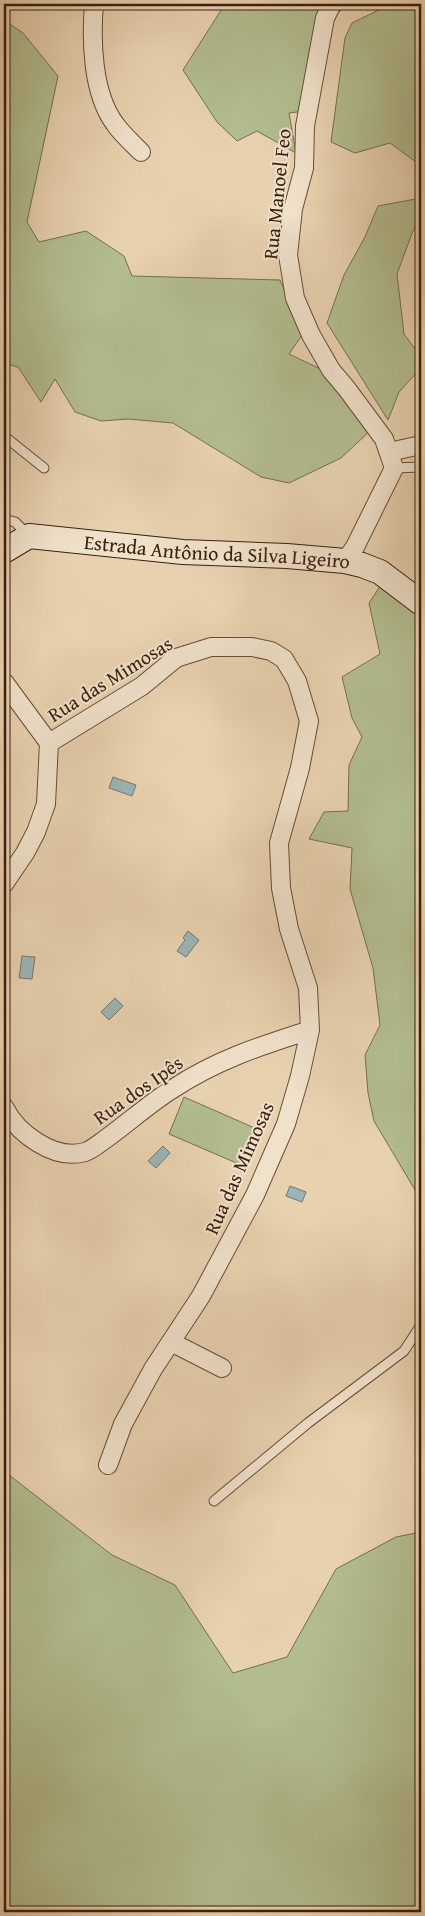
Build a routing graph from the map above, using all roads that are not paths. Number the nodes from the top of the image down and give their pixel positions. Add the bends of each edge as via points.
1 (94, 4) edge
2 (332, 4) edge
3 (140, 152) dead end
4 (4, 436) edge
5 (421, 445) edge
6 (391, 460) junction
7 (421, 467) edge
8 (44, 468) dead end
9 (4, 519) edge
10 (29, 536) junction
11 (4, 551) edge
12 (345, 561) junction
13 (421, 603) edge
14 (4, 682) edge
15 (49, 743) junction
16 (4, 884) edge
17 (310, 1030) junction
18 (4, 1107) edge
19 (421, 1325) edge
20 (171, 1342) junction
21 (222, 1368) dead end
22 (108, 1465) dead end
23 (214, 1501) dead end

1 - 3 street via 94,52 104,102 114,123
2 - 6 street, Rua Manoel Feo via 325,18 307,116 304,168 293,209 288,255 295,298 311,335 331,370 374,425
4 - 8 lane
5 - 6 street
6 - 7 lane
6 - 12 street via 355,547
9 - 10 lane via 15,522
10 - 11 street
10 - 12 street, Estrada Antônio da Silva Ligeiro via 183,552
12 - 13 street, Estrada Antônio da Silva Ligeiro via 380,572
14 - 15 street
15 - 16 street via 46,804 25,853
15 - 17 street, Rua das Mimosas via 142,686 176,658 211,647 252,647 271,651 284,659 297,681 308,721 300,768 279,844 281,888 288,929 308,988
17 - 18 street, Rua dos Ipês via 245,1051 207,1069 170,1090 86,1152 56,1151 35,1142
17 - 20 street, Rua das Mimosas via 286,1124 255,1195 201,1296
19 - 23 lane via 404,1351 308,1423
20 - 21 street
20 - 22 street, Rua das Mimosas via 123,1424

